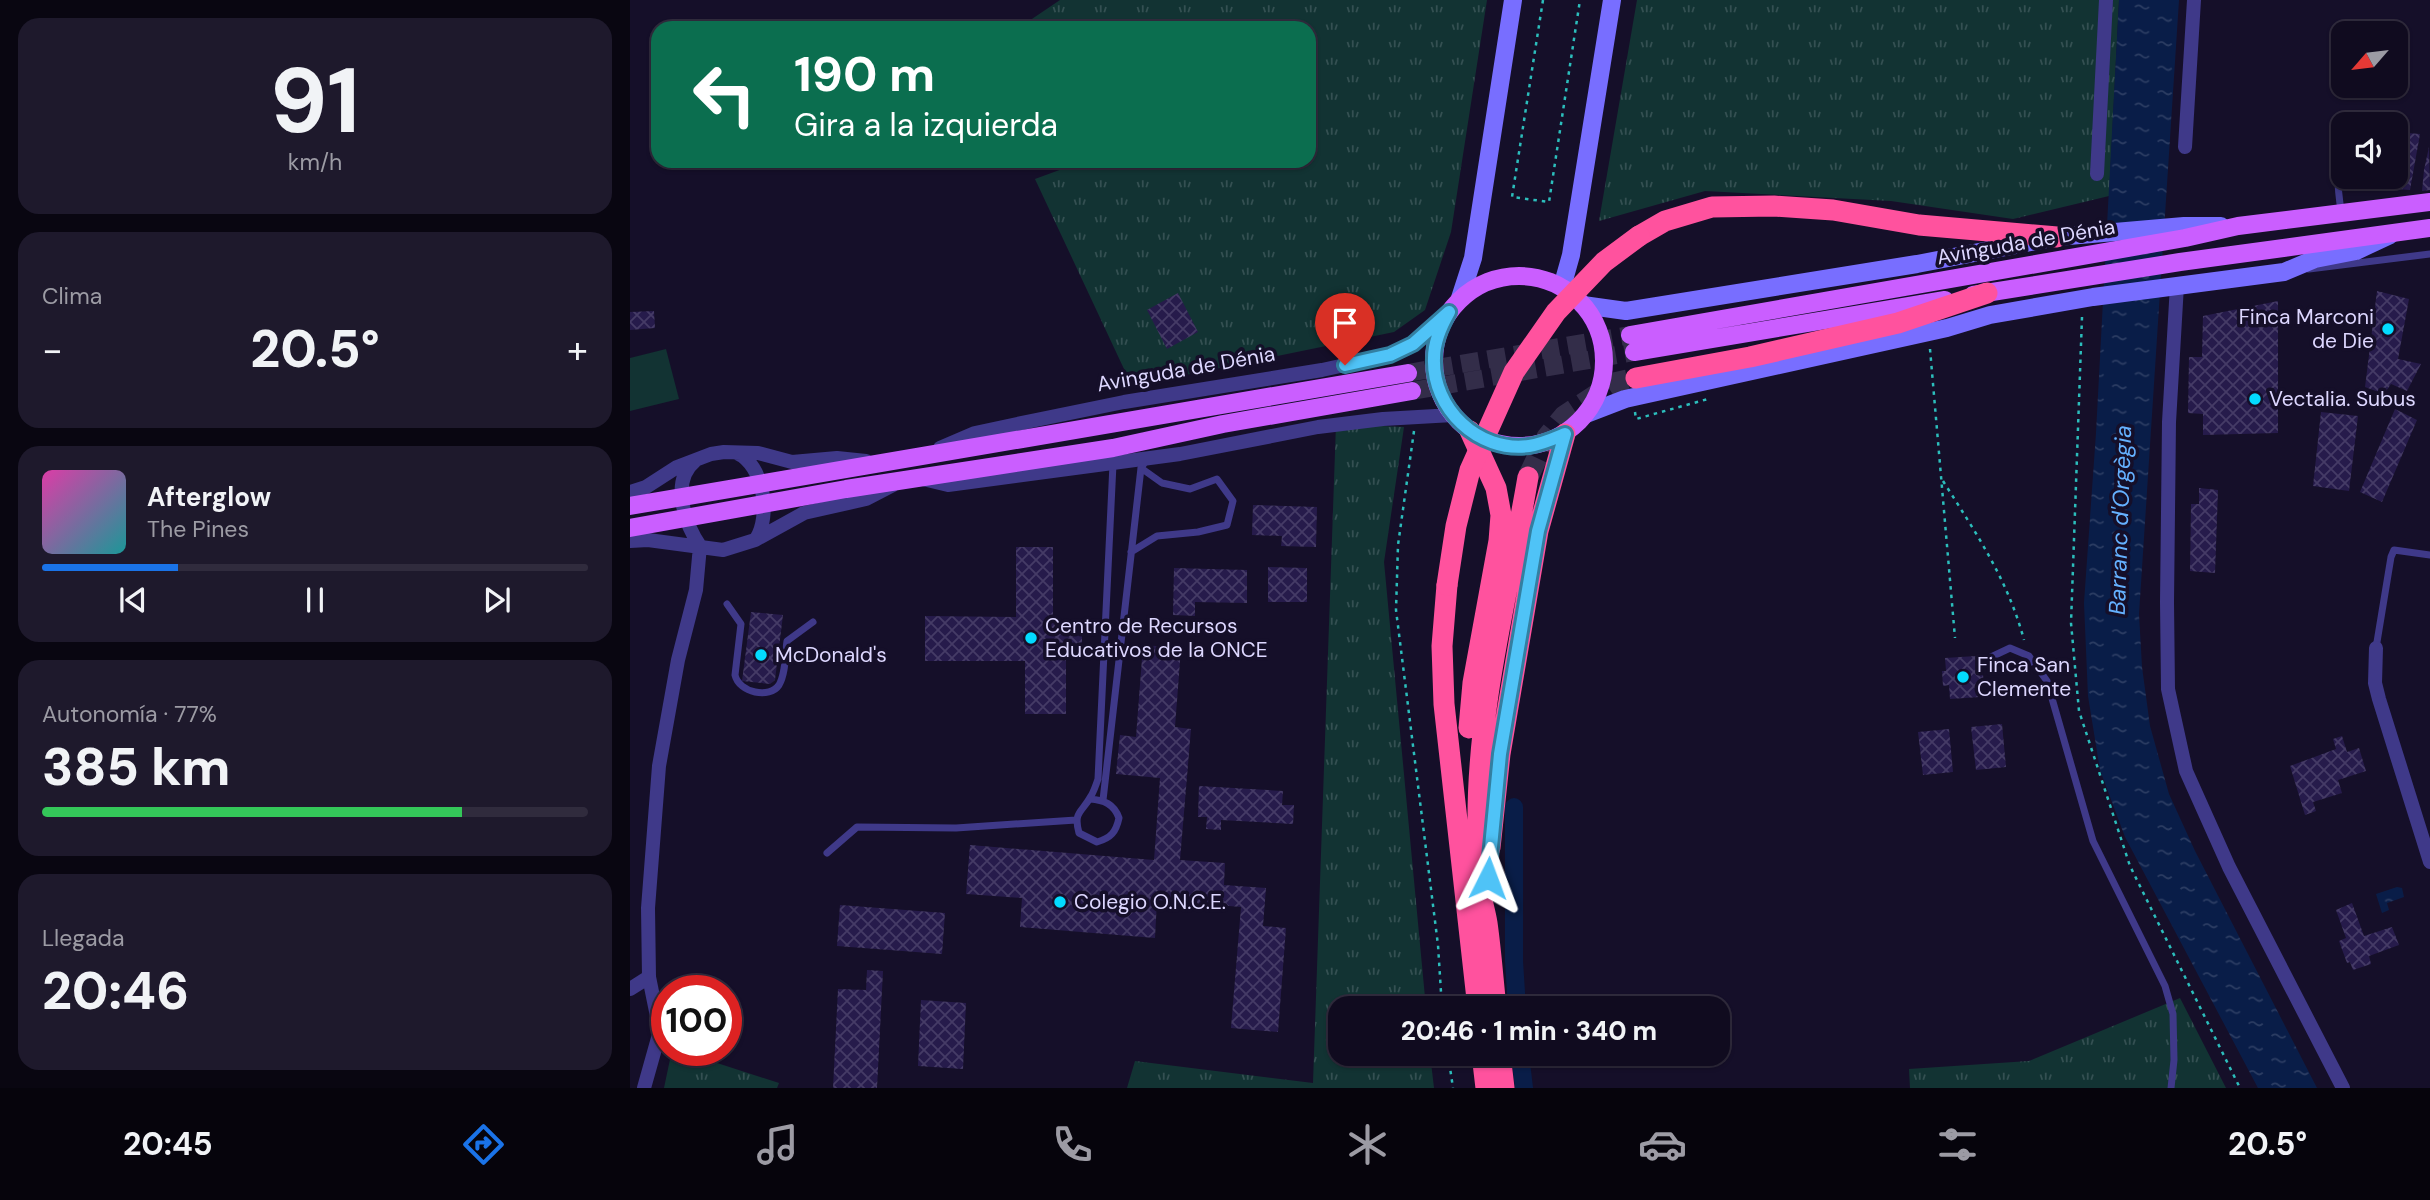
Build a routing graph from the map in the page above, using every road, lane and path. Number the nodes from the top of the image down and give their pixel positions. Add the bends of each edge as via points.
1 (1513, 0) edge
2 (1543, 0) edge
3 (1580, 0) edge
4 (1612, 0) edge
5 (2106, 0) edge
6 (2194, 0) edge
7 (2185, 147) dead end
8 (2097, 174) dead end
9 (2337, 189) edge
10 (2430, 202) edge
11 (2341, 212) junction
12 (2430, 228) edge
13 (2185, 232) junction
14 (2396, 232) junction
15 (2057, 237) junction
16 (2430, 254) edge
17 (2284, 272) junction
18 (2177, 285) junction
19 (1562, 287) junction
20 (1987, 293) junction
21 (1455, 305) junction
22 (1583, 305) junction
23 (2082, 313) dead end
24 (1930, 342) dead end
25 (1634, 388) junction
26 (1713, 398) dead end
27 (1586, 414) junction
28 (1452, 415) junction
29 (1415, 418) junction
30 (1470, 431) junction
31 (1565, 434) junction
32 (736, 453) junction
33 (921, 456) junction
34 (699, 458) junction
35 (880, 463) junction
36 (1144, 463) junction
37 (1113, 464) junction
38 (1528, 477) tunnel mouth
39 (910, 479) junction
40 (1941, 479) junction
41 (760, 484) junction
42 (630, 492) edge
43 (682, 497) junction
44 (763, 505) junction
45 (630, 506) edge
46 (685, 519) junction
47 (630, 528) edge
48 (630, 541) edge
49 (755, 541) junction
50 (700, 546) junction
51 (1131, 552) junction
52 (2430, 555) edge
53 (727, 604) dead end
54 (813, 622) dead end
55 (1955, 638) dead end
56 (2024, 641) dead end
57 (2376, 648) joint
58 (1991, 657) dead end
59 (1090, 799) junction
60 (1103, 800) junction
61 (1076, 820) junction
62 (827, 853) dead end
63 (2430, 862) edge
64 (1478, 925) junction
65 (649, 977) junction
66 (630, 989) edge
67 (1441, 996) edge
68 (1478, 996) edge
69 (1493, 996) edge
70 (1450, 1066) edge
71 (1483, 1066) edge
72 (1501, 1066) edge
73 (644, 1088) edge
74 (1453, 1088) edge
75 (1486, 1088) edge
76 (1504, 1088) edge
77 (2171, 1088) edge
78 (2240, 1088) edge
79 (2343, 1088) edge

1 - 21 street via 1473,258
2 - 3 path via 1512,197 1549,202
4 - 19 street
5 - 8 street
6 - 7 street
9 - 11 lane
10 - 11 main road, Avinguda de Dénia
11 - 13 main road, Avinguda de Dénia
12 - 14 main road, Avinguda de Dénia
13 - 15 street, Avinguda de Dénia
13 - 20 main road, Avinguda de Dénia via 1632,343
14 - 17 street, Avinguda de Dénia via 2356,251 2315,259
14 - 20 main road, Avinguda de Dénia
15 - 22 street, Avinguda de Dénia via 1626,311
15 - 64 highway, bridge via 1919,225 1833,210 1712,207 1665,221 1639,236 1604,262 1556,312 1514,372 1470,470 1447,586 1444,704
16 - 17 lane, Avinguda de Dénia
17 - 18 street, Avinguda de Dénia
18 - 25 street, Avinguda de Dénia via 1990,315 1947,328
18 - 79 street via 2169,422 2168,689 2186,771 2229,867
19 - 21 main road via 1528,276 1510,276 1475,288
19 - 22 main road
20 - 25 highway via 1898,323
21 - 28 main road via 1441,325 1434,356 1438,389
21 - 33 street, Avinguda de Dénia via 1413,344 1390,355 1035,420 975,433
22 - 27 main road via 1603,345 1604,368 1598,393
23 - 78 path via 2071,623 2079,711 2130,866
24 - 40 path
25 - 26 path via 1636,419
25 - 27 street, Avinguda de Dénia
27 - 31 main road
28 - 29 street, Avinguda de Dénia
28 - 30 main road
29 - 36 street, Avinguda de Dénia via 1318,427
29 - 67 path via 1398,545 1396,610
30 - 31 main road via 1487,441 1517,446
30 - 64 highway via 1496,488 1501,515 1473,683 1466,759
31 - 64 highway via 1538,531 1500,754
32 - 34 street, Avinguda de Dénia
32 - 35 street, Avinguda de Dénia via 792,462 837,458
32 - 41 street via 752,464
33 - 35 main road, Avinguda de Dénia
33 - 39 main road, Avinguda de Dénia via 1410,382 1113,448
34 - 42 street, Avinguda de Dénia
34 - 43 street via 686,471
35 - 41 main road, Avinguda de Dénia
36 - 37 street, Avinguda de Dénia
36 - 51 lane
36 - 51 lane via 1162,484 1190,489 1217,479 1233,501 1227,525 1157,536
37 - 39 street, Avinguda de Dénia via 948,485
37 - 59 lane via 1098,779
38 - 64 highway via 1485,708 1478,816
39 - 44 main road, Avinguda de Dénia
39 - 49 street, Avinguda de Dénia via 866,499 804,513
40 - 55 path
40 - 56 path via 1987,551 2016,609
41 - 43 main road, Avinguda de Dénia
41 - 44 street
43 - 45 main road, Avinguda de Dénia
43 - 46 street
44 - 46 main road, Avinguda de Dénia
44 - 49 street via 764,522
46 - 47 main road, Avinguda de Dénia
46 - 50 street
48 - 50 street, Avinguda de Dénia
49 - 50 street, Avinguda de Dénia via 723,550
50 - 65 street via 659,766 648,908
51 - 60 lane
52 - 57 lane via 2394,550
53 - 54 lane via 741,624 735,675 745,690 770,692 778,687 787,641
57 - 63 street via 2377,691
58 - 77 lane via 2010,648 2029,656 2047,681 2093,841 2165,986 2173,1014
59 - 60 lane
59 - 61 lane
60 - 61 lane via 1119,818 1107,839 1087,839 1079,833
61 - 62 lane via 956,828 857,827
64 - 68 highway
64 - 69 highway
65 - 66 street
65 - 73 street via 660,1031
70 - 74 path
71 - 75 highway
72 - 76 highway

